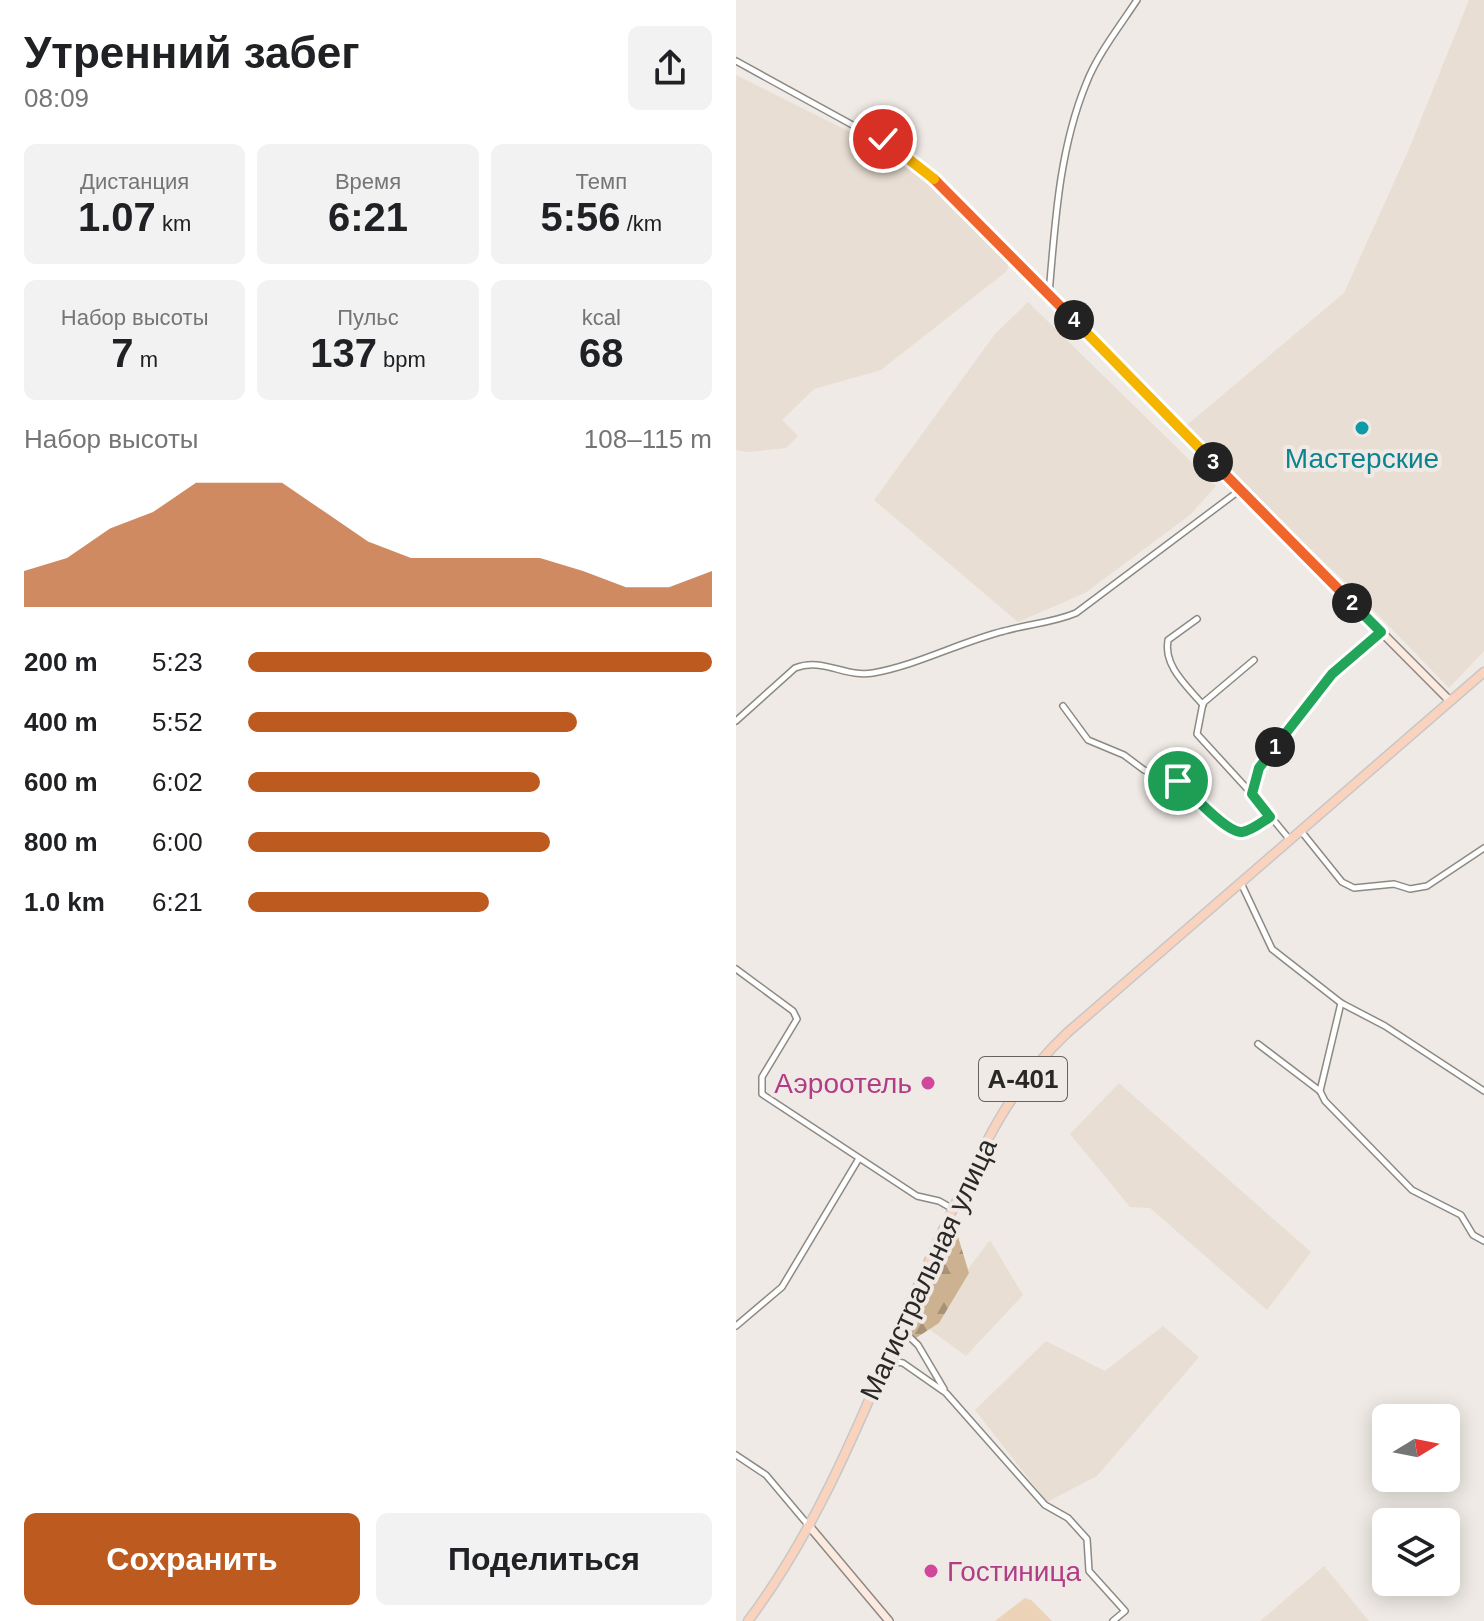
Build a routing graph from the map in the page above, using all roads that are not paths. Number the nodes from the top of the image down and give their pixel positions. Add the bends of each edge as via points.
1 (1137, 0) edge
2 (736, 61) edge
3 (1049, 295) junction
4 (1240, 490) junction
5 (1197, 619) dead end
6 (1381, 632) junction
7 (1254, 660) dead end
8 (1484, 672) edge
9 (1450, 701) junction
10 (1203, 705) junction
11 (1063, 706) dead end
12 (736, 721) edge
13 (1252, 794) junction
14 (1270, 817) junction
15 (1301, 831) junction
16 (1290, 840) junction
17 (1484, 848) edge
18 (1241, 883) junction
19 (736, 969) edge
20 (1341, 1003) junction
21 (1258, 1044) dead end
22 (1320, 1091) junction
23 (1484, 1091) edge
24 (858, 1160) junction
25 (953, 1209) junction
26 (1484, 1241) edge
27 (736, 1326) edge
28 (898, 1326) junction
29 (884, 1360) junction
30 (946, 1393) junction
31 (736, 1455) edge
32 (810, 1527) junction
33 (748, 1621) edge
34 (889, 1621) edge
35 (1113, 1621) edge

1 - 3 street via 1087,80 1073,119
2 - 3 street via 909,156
3 - 4 street
4 - 6 street
4 - 12 street via 1076,613 1004,630 872,673 806,664
5 - 10 street via 1168,640 1166,652
6 - 9 street
6 - 13 street via 1318,690 1259,768
7 - 10 street
8 - 9 main road, Магистральная улица / А-401
9 - 15 main road, Магистральная улица / А-401
10 - 13 street via 1200,740
11 - 14 street via 1088,740 1144,770 1178,781 1235,832 1245,833
13 - 14 street
14 - 16 street
15 - 16 main road, Магистральная улица / А-401
15 - 17 street via 1342,882 1354,888 1427,886
16 - 18 main road, Магистральная улица / А-401
18 - 20 street via 1272,949
18 - 25 main road, Магистральная улица / А-401 via 1037,1063 1010,1098
19 - 24 street via 797,1019 762,1077 762,1094
20 - 22 street
20 - 23 street
21 - 22 street
22 - 26 street via 1412,1190 1461,1215 1473,1235
24 - 25 street via 917,1196
24 - 27 street via 782,1287
25 - 28 main road, Магистральная улица / А-401
28 - 29 main road, Магистральная улица / А-401
28 - 30 street via 918,1345
29 - 30 street via 903,1363
29 - 32 main road, Магистральная улица / А-401
30 - 35 street via 1045,1505 1068,1518 1087,1539 1089,1571 1125,1611
31 - 32 street via 766,1475
32 - 33 main road, Магистральная улица
32 - 34 street

